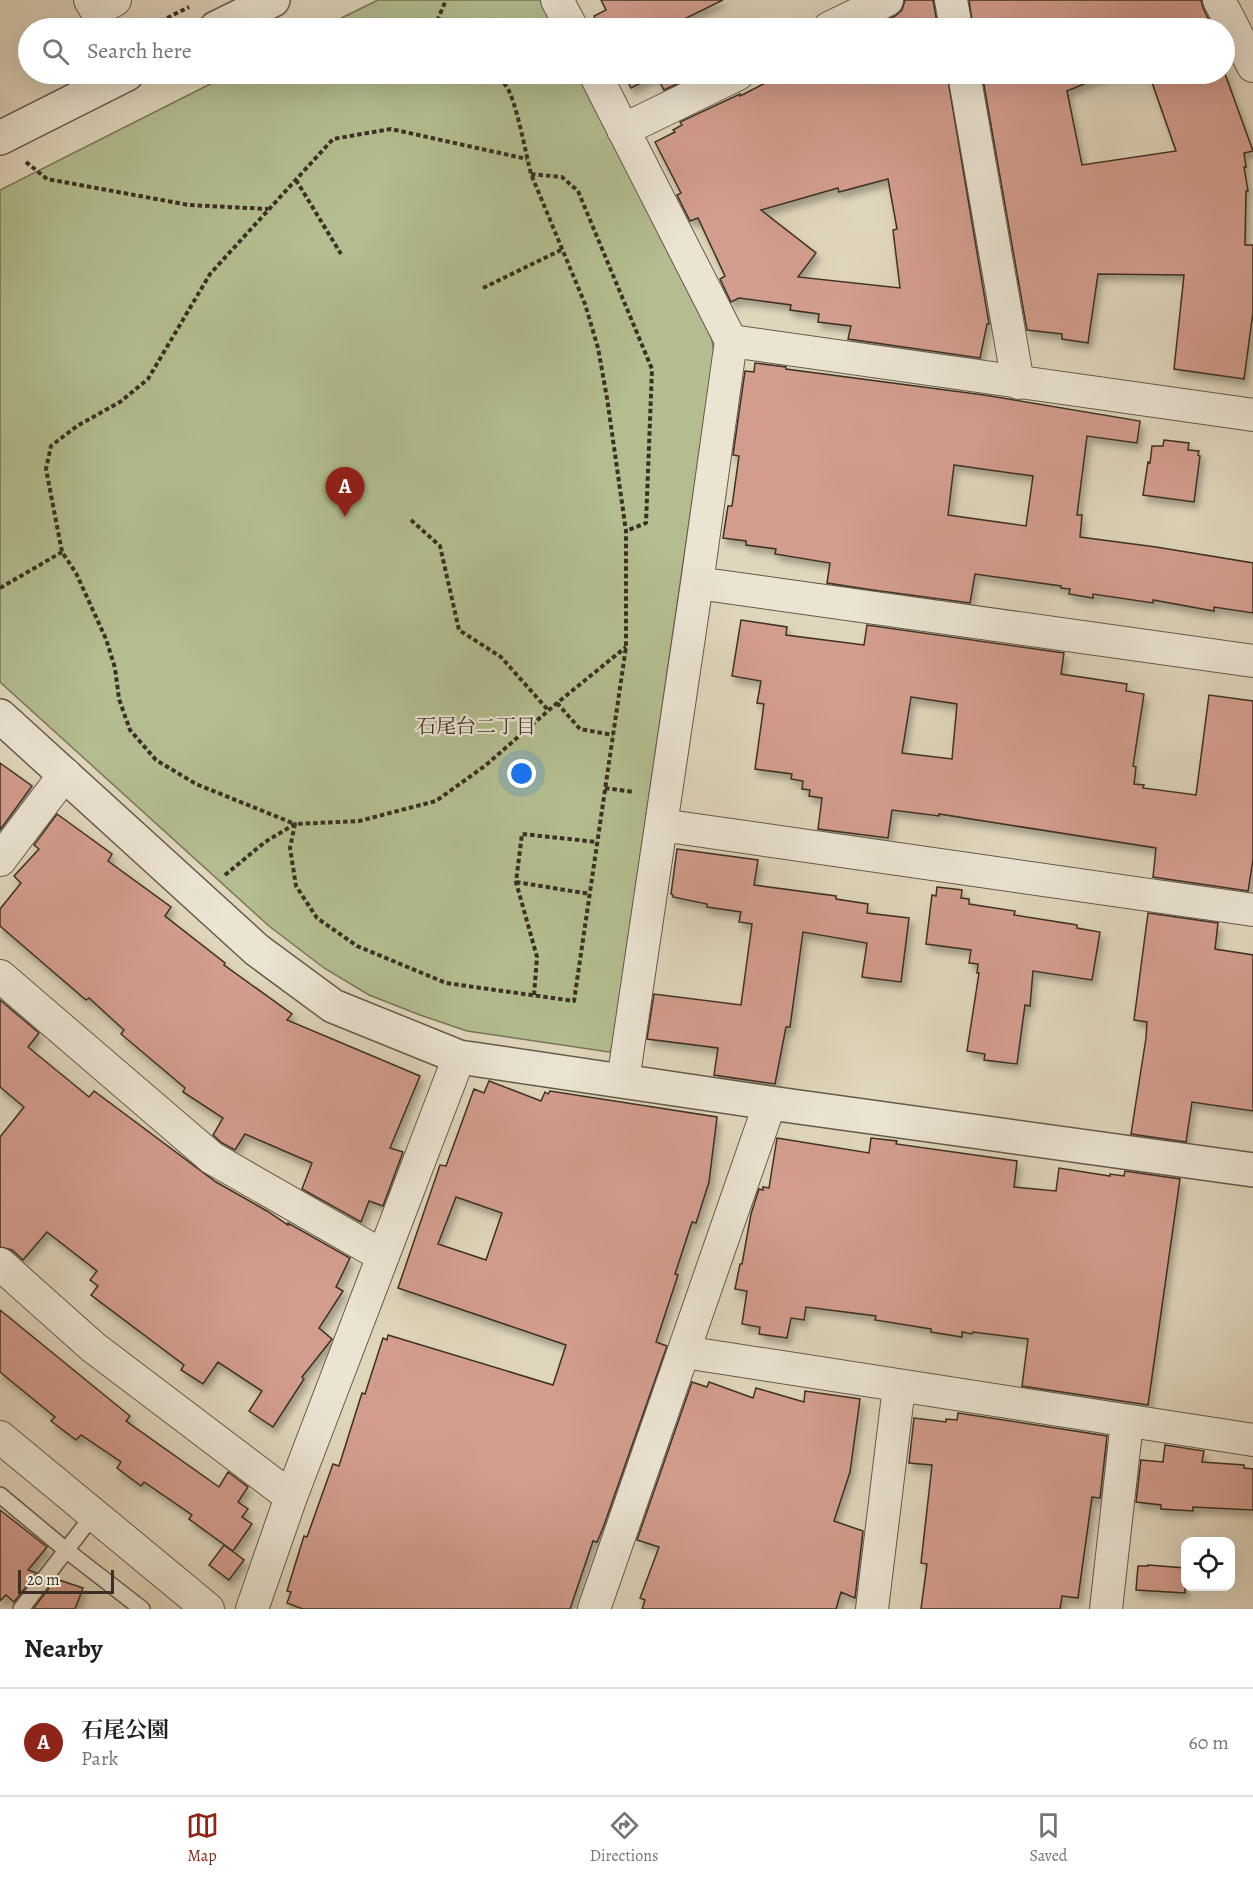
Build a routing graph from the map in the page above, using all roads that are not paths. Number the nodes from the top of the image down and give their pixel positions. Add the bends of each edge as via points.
1 (90, 0) edge
2 (115, 0) edge
3 (273, 0) edge
4 (557, 0) edge
5 (887, 0) edge
6 (951, 0) edge
7 (1219, 0) edge
8 (236, 18) edge
9 (567, 18) edge
10 (850, 18) edge
11 (954, 18) edge
12 (1228, 18) edge
13 (1235, 31) edge
14 (1253, 66) edge
15 (111, 84) edge
16 (600, 84) edge
17 (717, 84) edge
18 (966, 84) edge
19 (623, 130) junction
20 (11, 148) edge
21 (731, 341) junction
22 (1018, 383) junction
23 (1253, 415) edge
24 (697, 583) junction
25 (1253, 661) edge
26 (0, 716) edge
27 (65, 774) junction
28 (661, 825) junction
29 (0, 860) edge
30 (1253, 910) edge
31 (0, 976) edge
32 (459, 1057) junction
33 (623, 1081) junction
34 (770, 1103) junction
35 (1253, 1170) edge
36 (383, 1256) junction
37 (0, 1264) edge
38 (684, 1352) junction
39 (899, 1387) junction
40 (1127, 1422) junction
41 (0, 1437) edge
42 (1253, 1440) edge
43 (0, 1495) edge
44 (291, 1497) junction
45 (93, 1514) junction
46 (66, 1550) junction
47 (21, 1609) edge
48 (142, 1609) edge
49 (208, 1609) edge
50 (252, 1609) edge
51 (594, 1609) edge
52 (872, 1609) edge
53 (1106, 1609) edge

1 - 2 street via 96,10
3 - 8 street
4 - 9 street
5 - 10 street
6 - 11 street
7 - 12 street
13 - 14 street
15 - 20 street
16 - 19 street
17 - 19 street
18 - 22 street
19 - 21 street
21 - 22 street
21 - 24 street
22 - 23 street
24 - 25 street
24 - 28 street
26 - 27 street
27 - 29 street
27 - 32 street via 257,950 333,1006
28 - 30 street
28 - 33 street
31 - 36 street via 212,1158
32 - 33 street
32 - 36 street
33 - 34 street
34 - 35 street
34 - 38 street
36 - 44 street
37 - 44 street via 93,1347
38 - 39 street
38 - 51 street
39 - 40 street
39 - 52 street
40 - 42 street
40 - 53 street
41 - 45 street
43 - 46 lane
44 - 50 street
45 - 46 lane
45 - 49 street
46 - 47 lane
46 - 48 lane

